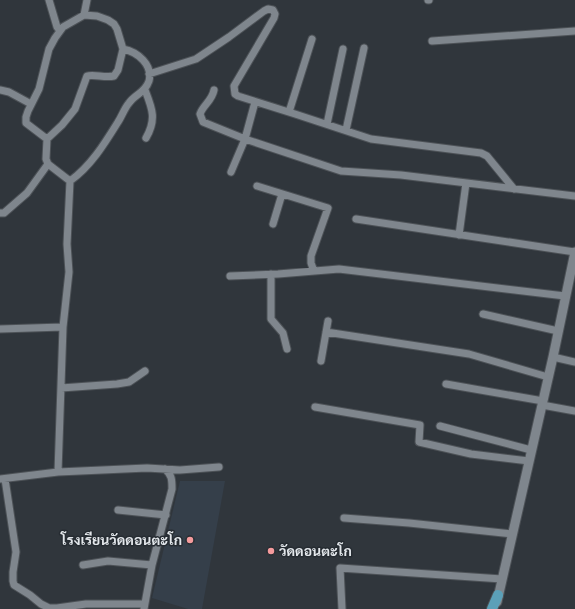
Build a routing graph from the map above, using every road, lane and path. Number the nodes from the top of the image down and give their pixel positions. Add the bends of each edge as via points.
1 (49, 0) edge
2 (87, 0) edge
3 (84, 15) junction
4 (60, 31) junction
5 (575, 31) edge
6 (312, 39) dead end
7 (432, 41) dead end
8 (364, 48) dead end
9 (123, 49) junction
10 (343, 49) dead end
11 (150, 74) junction
12 (0, 90) edge
13 (145, 90) junction
14 (214, 90) dead end
15 (255, 102) junction
16 (31, 104) junction
17 (289, 112) junction
18 (327, 124) junction
19 (346, 130) junction
20 (146, 138) dead end
21 (245, 138) junction
22 (47, 139) junction
23 (48, 164) junction
24 (231, 172) dead end
25 (70, 181) junction
26 (466, 183) junction
27 (257, 186) dead end
28 (514, 189) junction
29 (282, 194) junction
30 (575, 196) edge
31 (0, 213) edge
32 (356, 219) dead end
33 (273, 224) dead end
34 (459, 235) junction
35 (575, 252) edge
36 (314, 271) junction
37 (271, 274) junction
38 (230, 276) dead end
39 (572, 277) edge
40 (566, 296) junction
41 (483, 314) dead end
42 (328, 320) dead end
43 (63, 327) junction
44 (0, 329) edge
45 (558, 331) junction
46 (326, 332) junction
47 (287, 349) dead end
48 (553, 358) junction
49 (322, 361) dead end
50 (575, 362) edge
51 (145, 371) dead end
52 (548, 376) junction
53 (446, 384) dead end
54 (61, 388) junction
55 (542, 403) junction
56 (315, 407) dead end
57 (575, 411) edge
58 (440, 426) dead end
59 (531, 450) junction
60 (529, 461) junction
61 (218, 467) dead end
62 (165, 469) junction
63 (58, 472) junction
64 (3, 479) edge
65 (118, 510) dead end
66 (166, 515) junction
67 (344, 518) dead end
68 (512, 534) junction
69 (152, 564) junction
70 (83, 565) dead end
71 (502, 579) junction
72 (498, 595) junction
73 (144, 606) edge
74 (342, 609) edge
75 (492, 609) edge
76 (496, 609) edge
77 (500, 609) edge

1 - 4 street
2 - 3 street
3 - 4 street
3 - 9 street via 97,16 114,24
4 - 16 street via 49,49 39,89
5 - 7 street
6 - 17 street
8 - 19 street
9 - 11 street via 142,58
9 - 22 street via 114,76 87,76 75,109
10 - 18 street
11 - 13 street
11 - 15 street via 196,58 264,11 273,10 274,18 234,86 235,94
12 - 16 street
13 - 20 street via 154,120
13 - 25 street via 128,103 91,162
14 - 21 street via 201,111 200,118 203,122
15 - 17 street
15 - 21 street
16 - 22 street via 26,123
17 - 18 street
18 - 19 street
19 - 28 street via 371,139 481,153 487,156
21 - 24 street
21 - 26 street via 341,171
22 - 23 street
23 - 25 street
23 - 31 street via 27,193
25 - 43 street via 67,244 69,272
26 - 28 street
26 - 34 street
27 - 29 street
28 - 30 street
29 - 33 street
29 - 36 street via 328,208 311,256
32 - 34 street
34 - 35 street
35 - 39 street
36 - 37 street
36 - 40 street via 339,269
37 - 38 street
37 - 47 street via 271,319 283,333
39 - 40 street
40 - 45 street
41 - 45 street
42 - 46 street
43 - 44 street
43 - 54 street
45 - 48 street
46 - 49 street
46 - 52 street via 469,354
48 - 50 street
48 - 52 street
51 - 54 street via 129,382
52 - 55 street
53 - 55 street
54 - 63 street
55 - 57 street
55 - 59 street
56 - 60 street via 420,425 419,442 472,454
58 - 59 street
59 - 60 street
60 - 68 street
61 - 62 street
62 - 63 street
62 - 66 street via 172,480
63 - 64 street
64 - 73 street via 16,552 14,585 49,608 86,604
65 - 66 street
66 - 69 street
67 - 68 street
68 - 71 street
69 - 70 street via 108,561
69 - 73 street
71 - 72 street
71 - 74 street via 340,568
72 - 75 main road
72 - 76 street
72 - 77 main road

